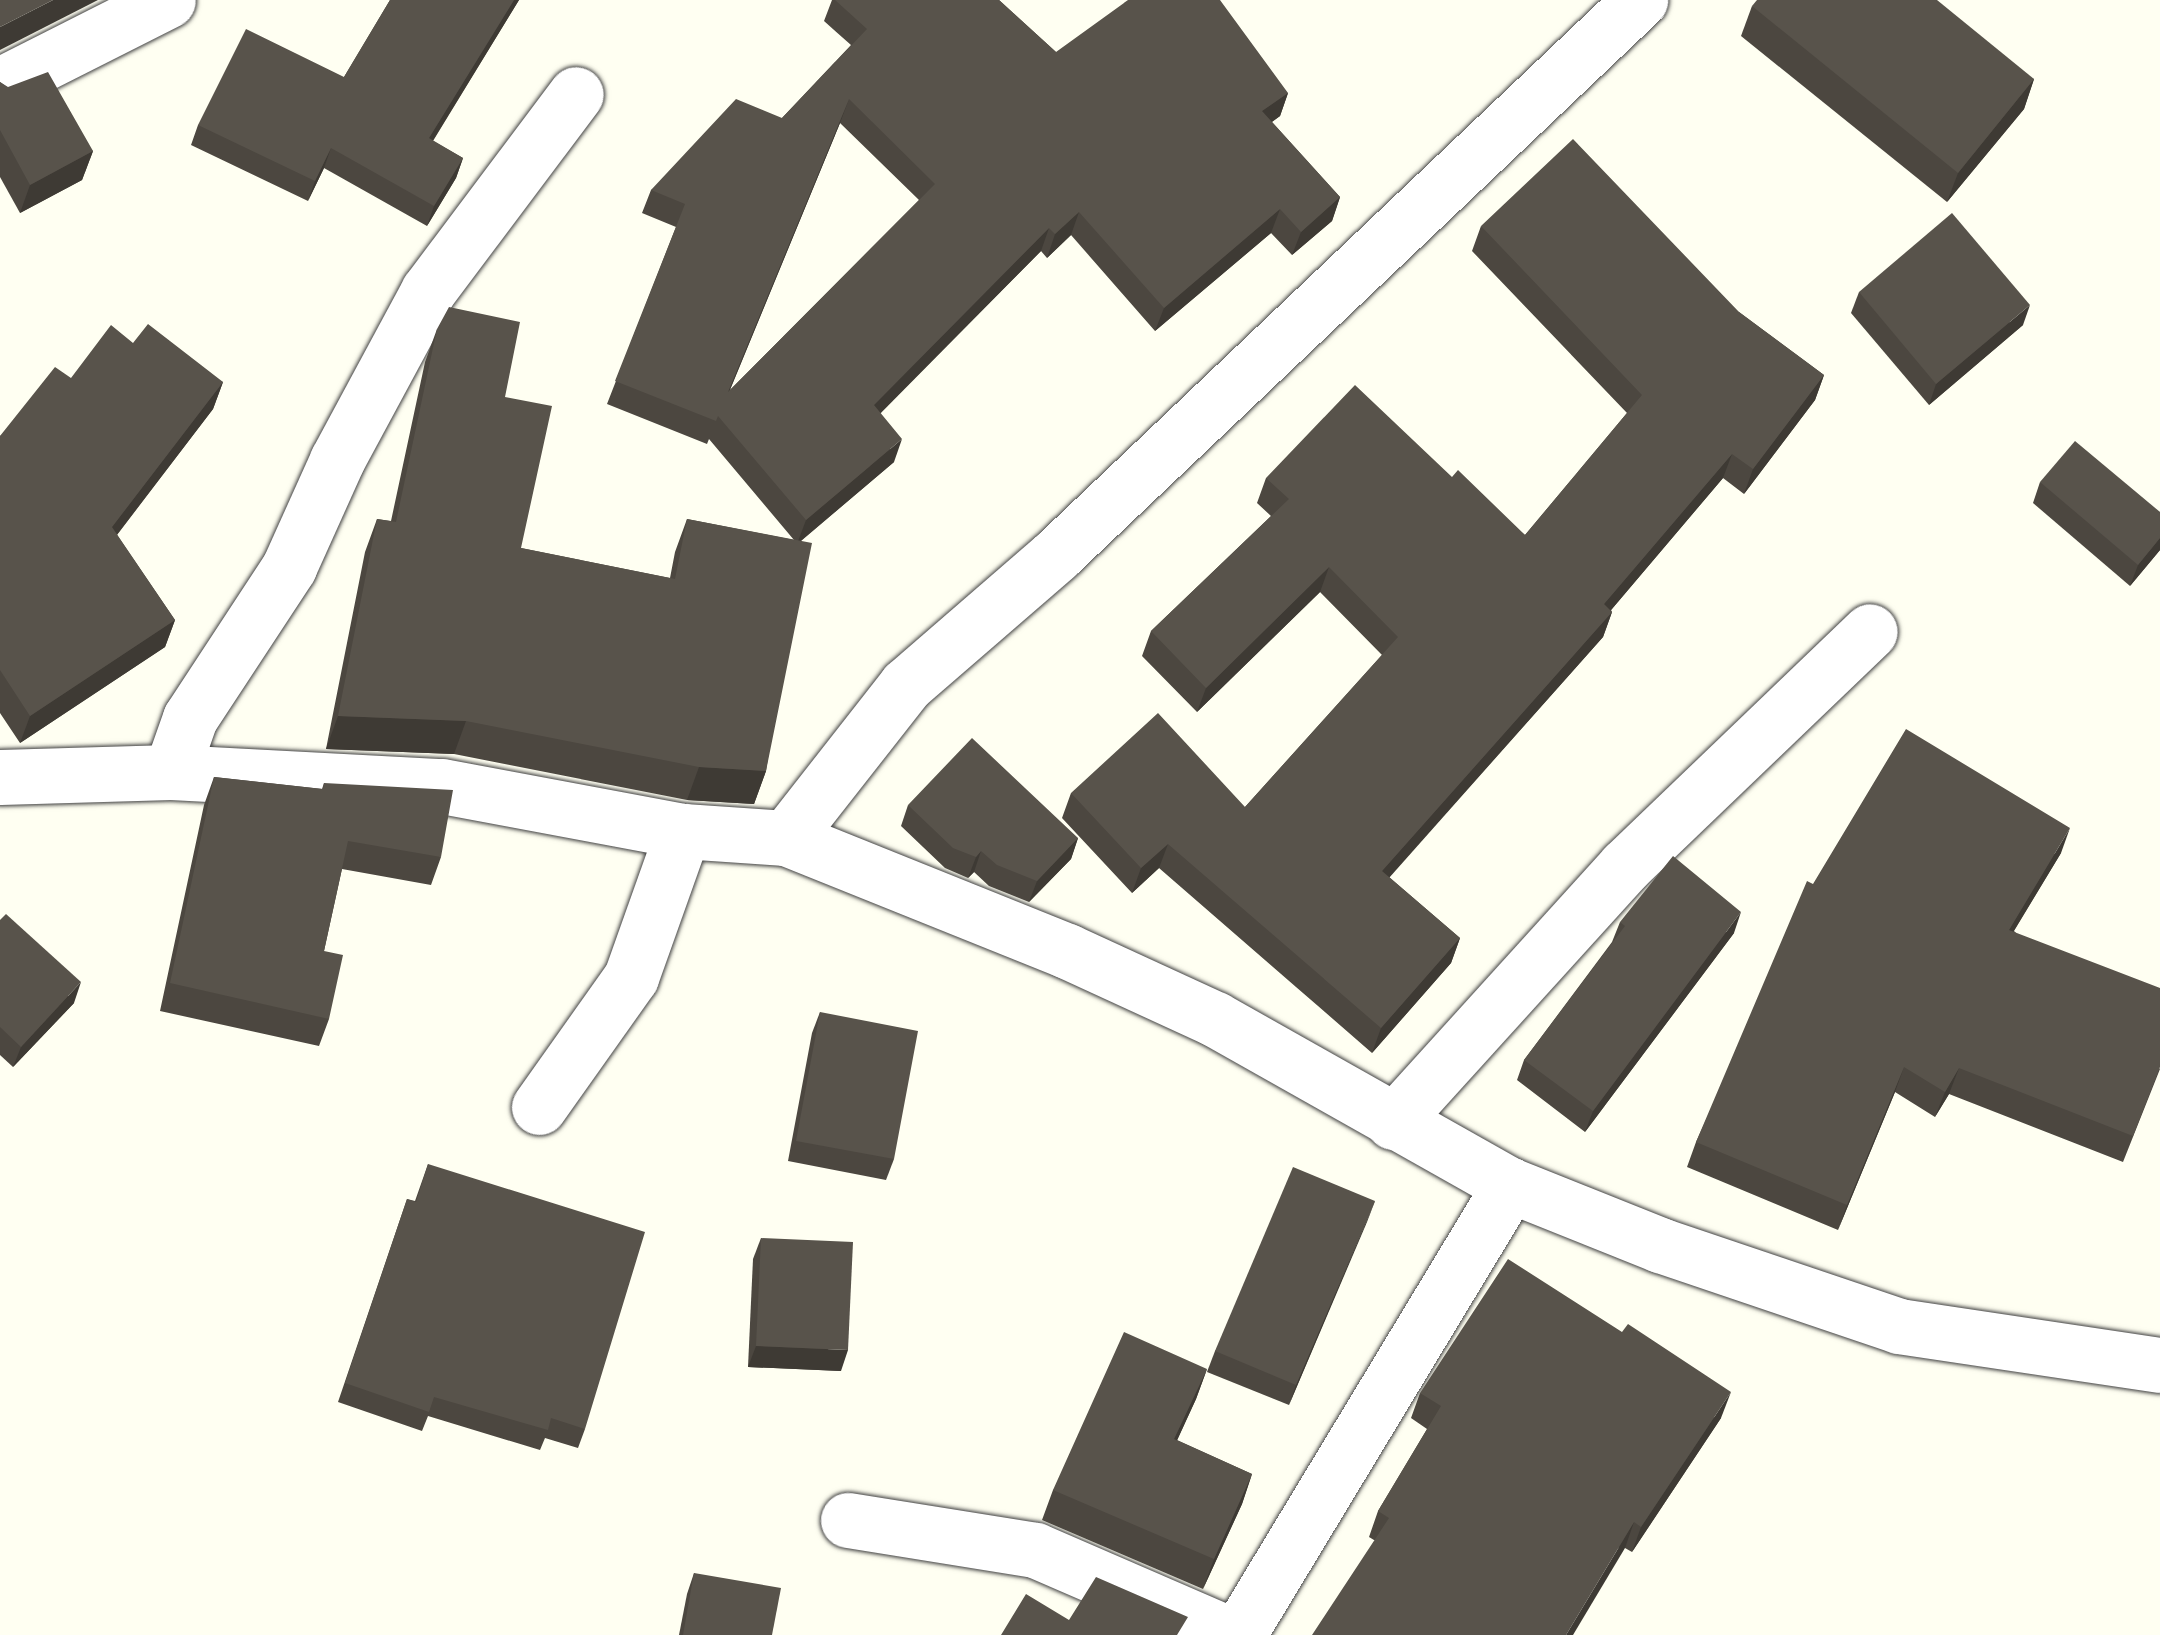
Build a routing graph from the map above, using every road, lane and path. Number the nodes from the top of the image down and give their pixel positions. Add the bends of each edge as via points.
1 (168, 0) edge
2 (1640, 0) edge
3 (0, 85) edge
4 (576, 94) dead end
5 (1870, 632) dead end
6 (171, 772) junction
7 (0, 777) edge
8 (682, 831) junction
9 (786, 838) junction
10 (539, 1107) dead end
11 (1393, 1122) junction
12 (1510, 1185) junction
13 (2160, 1365) edge
14 (848, 1520) dead end
15 (1234, 1635) edge

1 - 3 street
2 - 9 street via 1056,555 906,684
4 - 6 street via 428,291 337,460 289,567 190,718
5 - 11 street via 1625,866
6 - 7 street
6 - 8 street via 442,786
8 - 9 street
8 - 10 street via 631,977
9 - 11 street via 1068,951 1215,1019
11 - 12 street
12 - 13 street via 1785,1292 1900,1326
12 - 15 street
14 - 15 street via 1035,1550

